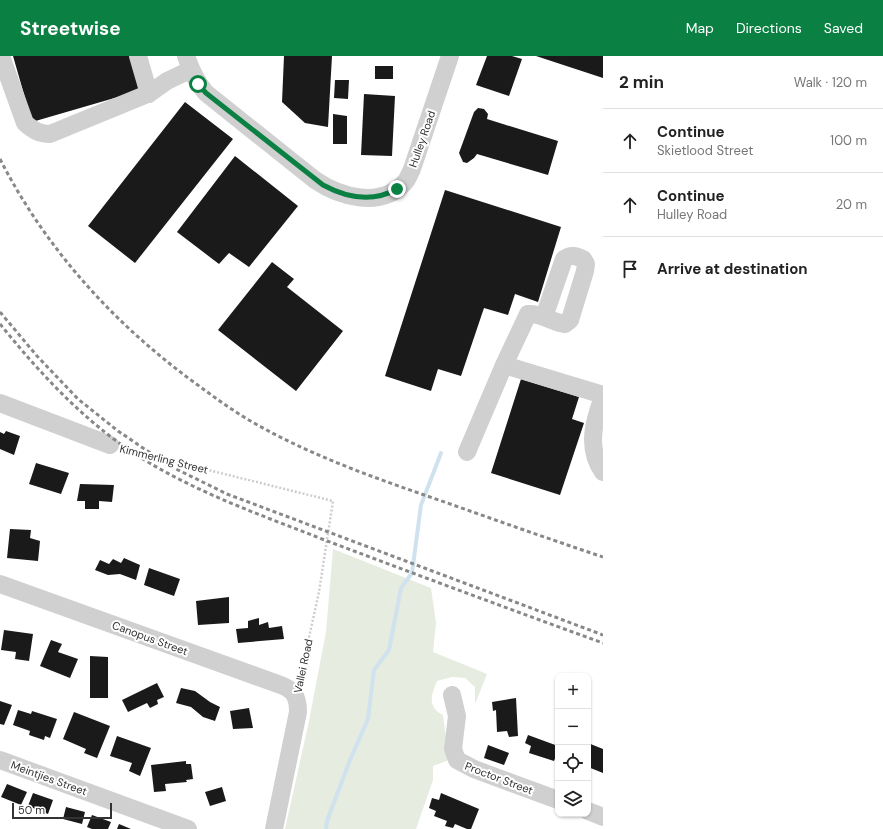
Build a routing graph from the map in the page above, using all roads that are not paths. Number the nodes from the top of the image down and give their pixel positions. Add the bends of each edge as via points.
1 (1, 56) edge
2 (138, 56) edge
3 (450, 56) edge
4 (191, 68) edge
5 (149, 94) junction
6 (544, 317) dead end
7 (504, 365) junction
8 (603, 396) edge
9 (0, 404) edge
10 (110, 445) road end
11 (467, 452) dead end
12 (603, 472) edge
13 (0, 584) edge
14 (452, 695) dead end
15 (296, 697) joint
16 (0, 760) edge
17 (555, 799) edge
18 (591, 812) edge
19 (603, 817) edge
20 (188, 829) edge
21 (274, 829) edge

1 - 5 street via 25,123 42,134 50,134
2 - 5 street
3 - 4 street, Hulley Road via 412,169 405,182 389,193 367,198 343,194 319,182 206,93
4 - 5 street via 164,92
6 - 7 street via 534,313 528,314
7 - 8 street
7 - 11 street
8 - 12 street via 592,435 596,458
9 - 10 street, Kimmerling Street
13 - 15 street, Canopus Street via 278,684 292,691
14 - 17 street, Proctor Street via 456,716 453,749 457,760 474,769
15 - 21 street, Vallei Road via 298,712
16 - 20 street, Meintjies Street
18 - 19 street

